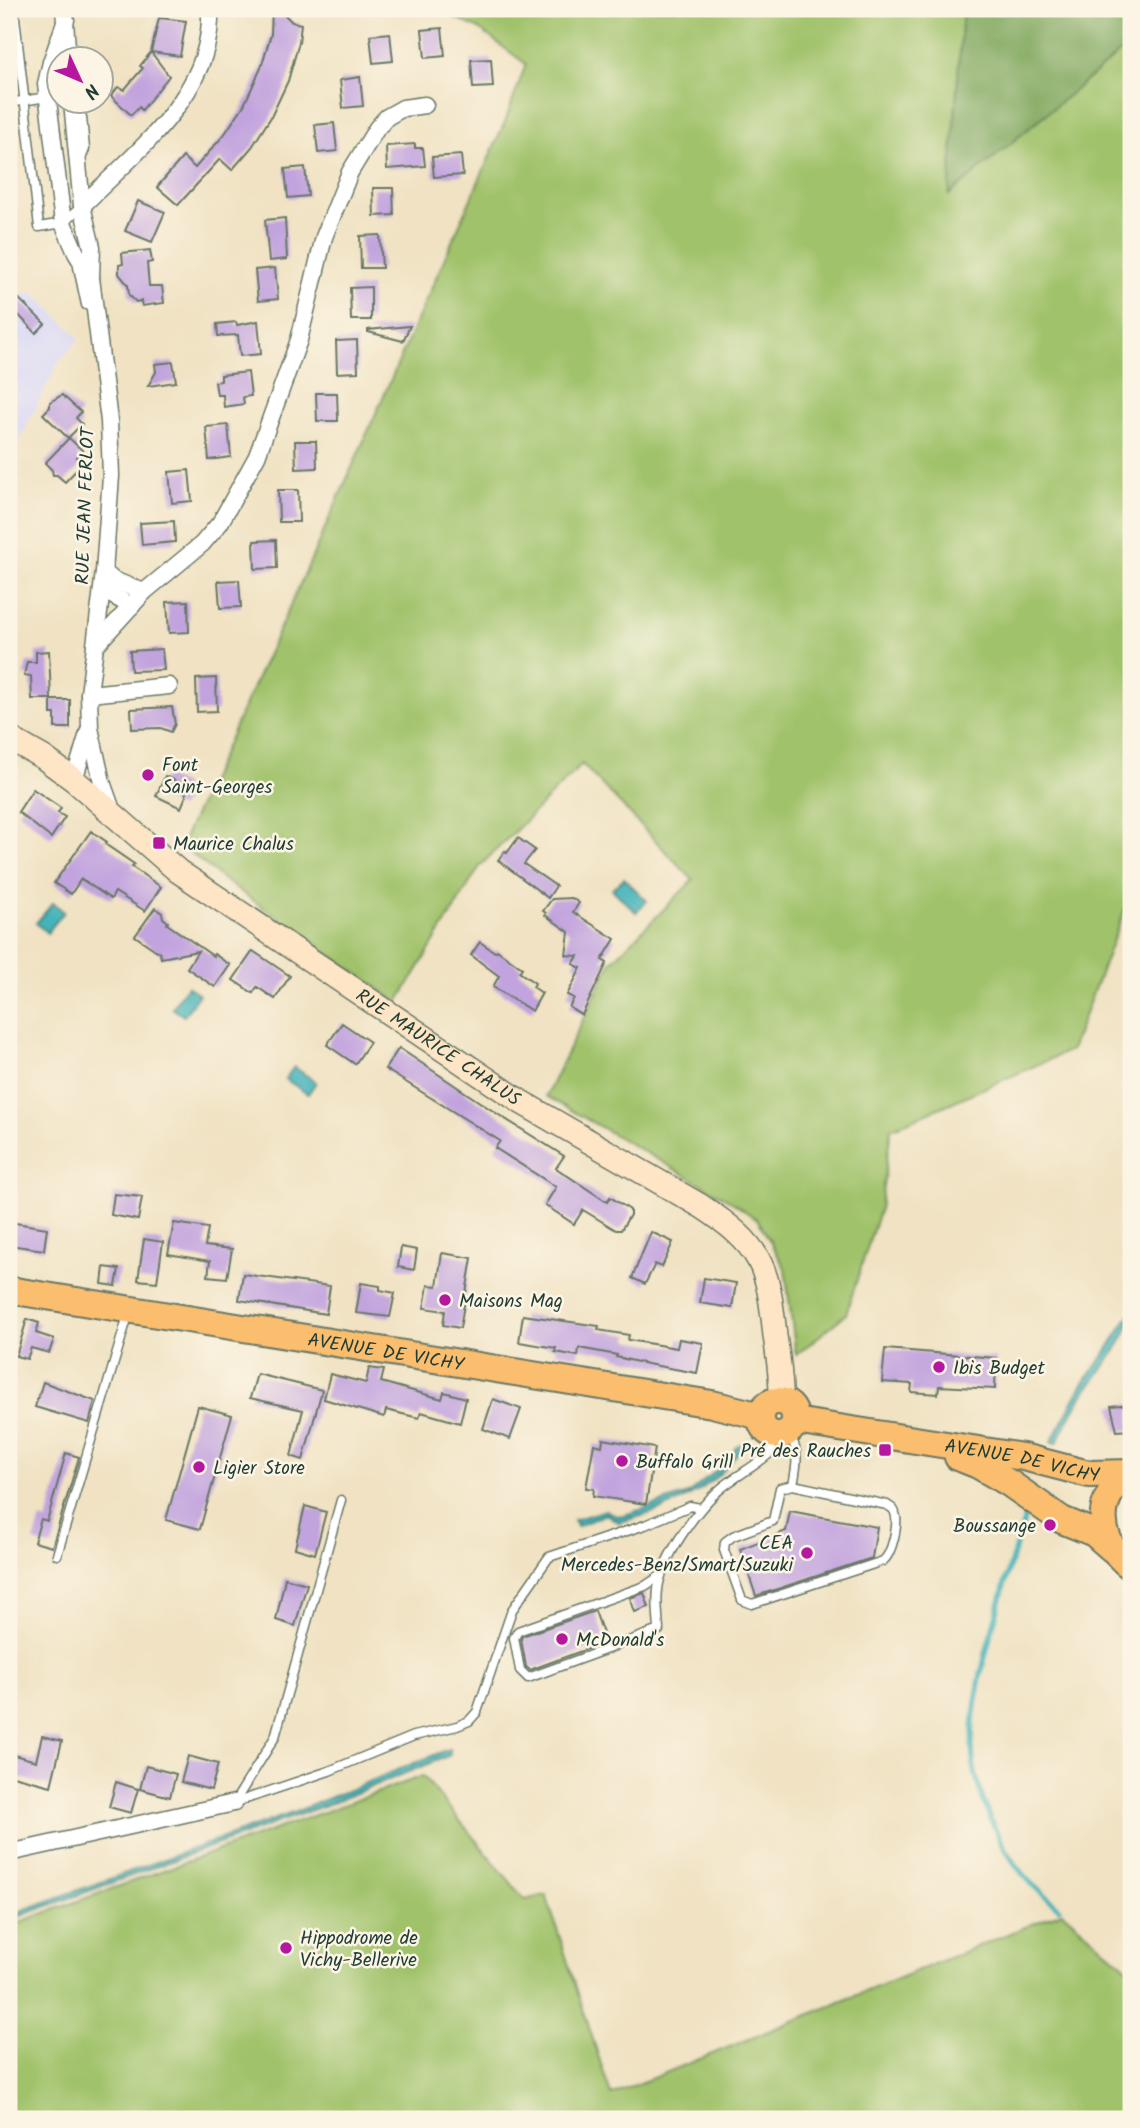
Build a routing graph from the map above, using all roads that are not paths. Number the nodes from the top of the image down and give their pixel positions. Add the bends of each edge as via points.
1 (14, 9) edge
2 (210, 9) edge
3 (65, 15) edge
4 (56, 46) edge
5 (67, 46) edge
6 (46, 96) edge
7 (23, 100) junction
8 (9, 103) edge
9 (425, 105) dead end
10 (55, 116) edge
11 (73, 116) edge
12 (82, 206) junction
13 (63, 223) junction
14 (76, 253) junction
15 (92, 278) junction
16 (95, 309) junction
17 (104, 572) junction
18 (102, 590) junction
19 (144, 592) junction
20 (132, 606) junction
21 (95, 646) junction
22 (169, 686) dead end
23 (89, 694) junction
24 (90, 728) junction
25 (9, 738) edge
26 (74, 780) junction
27 (113, 813) junction
28 (9, 1290) edge
29 (130, 1309) junction
30 (780, 1421) junction
31 (916, 1442) junction
32 (1130, 1473) edge
33 (793, 1485) junction
34 (341, 1500) dead end
35 (700, 1508) junction
36 (1111, 1548) junction
37 (57, 1555) dead end
38 (1131, 1567) edge
39 (660, 1576) junction
40 (234, 1803) junction
41 (9, 1853) edge

1 - 7 lane
2 - 12 street via 206,46 188,91 168,118
3 - 4 street, RUE JEAN FERLOT
3 - 5 street, RUE JEAN FERLOT
6 - 7 lane
7 - 8 lane
7 - 13 lane via 39,227
9 - 19 street via 403,108 387,117 350,172 324,237 299,340 257,456 220,523
10 - 13 street, RUE JEAN FERLOT
11 - 12 street, RUE JEAN FERLOT
12 - 13 lane
12 - 15 street, RUE JEAN FERLOT via 92,247
13 - 14 street, RUE JEAN FERLOT
14 - 15 street, RUE JEAN FERLOT
14 - 16 lane via 86,305
15 - 16 street, RUE JEAN FERLOT
16 - 17 street, RUE JEAN FERLOT via 111,476
17 - 18 street, RUE JEAN FERLOT
17 - 19 street
18 - 20 street
18 - 21 street, RUE JEAN FERLOT
19 - 20 street
20 - 21 street
21 - 23 street, RUE JEAN FERLOT
22 - 23 street
23 - 24 street, RUE JEAN FERLOT
24 - 26 street, RUE JEAN FERLOT
24 - 27 street, RUE JEAN FERLOT
25 - 26 street, RUE MAURICE CHALUS
26 - 27 street, RUE MAURICE CHALUS
27 - 30 street, RUE MAURICE CHALUS via 178,871 522,1102 727,1223 762,1264 771,1292
28 - 29 main road, AVENUE DE VICHY
29 - 30 main road, AVENUE DE VICHY via 712,1404
29 - 37 lane
30 - 31 main road, AVENUE DE VICHY
30 - 33 lane via 798,1457
30 - 35 lane via 771,1452
31 - 32 main road, AVENUE DE VICHY via 1023,1457 1089,1474
31 - 36 main road, AVENUE DE VICHY via 978,1465 1062,1520 1094,1533
32 - 36 main road via 1118,1482 1105,1507 1103,1521
33 - 33 lane via 887,1505 896,1515 891,1552 883,1561 752,1604 742,1600 723,1550 725,1542 773,1521 780,1488
34 - 40 lane via 275,1737
35 - 39 lane
35 - 40 lane via 690,1506 549,1557 512,1610 477,1712 469,1721 414,1736
36 - 38 main road, AVENUE DE VICHY
39 - 39 lane via 645,1586 519,1631 514,1638 520,1670 528,1678 659,1630
40 - 41 street

